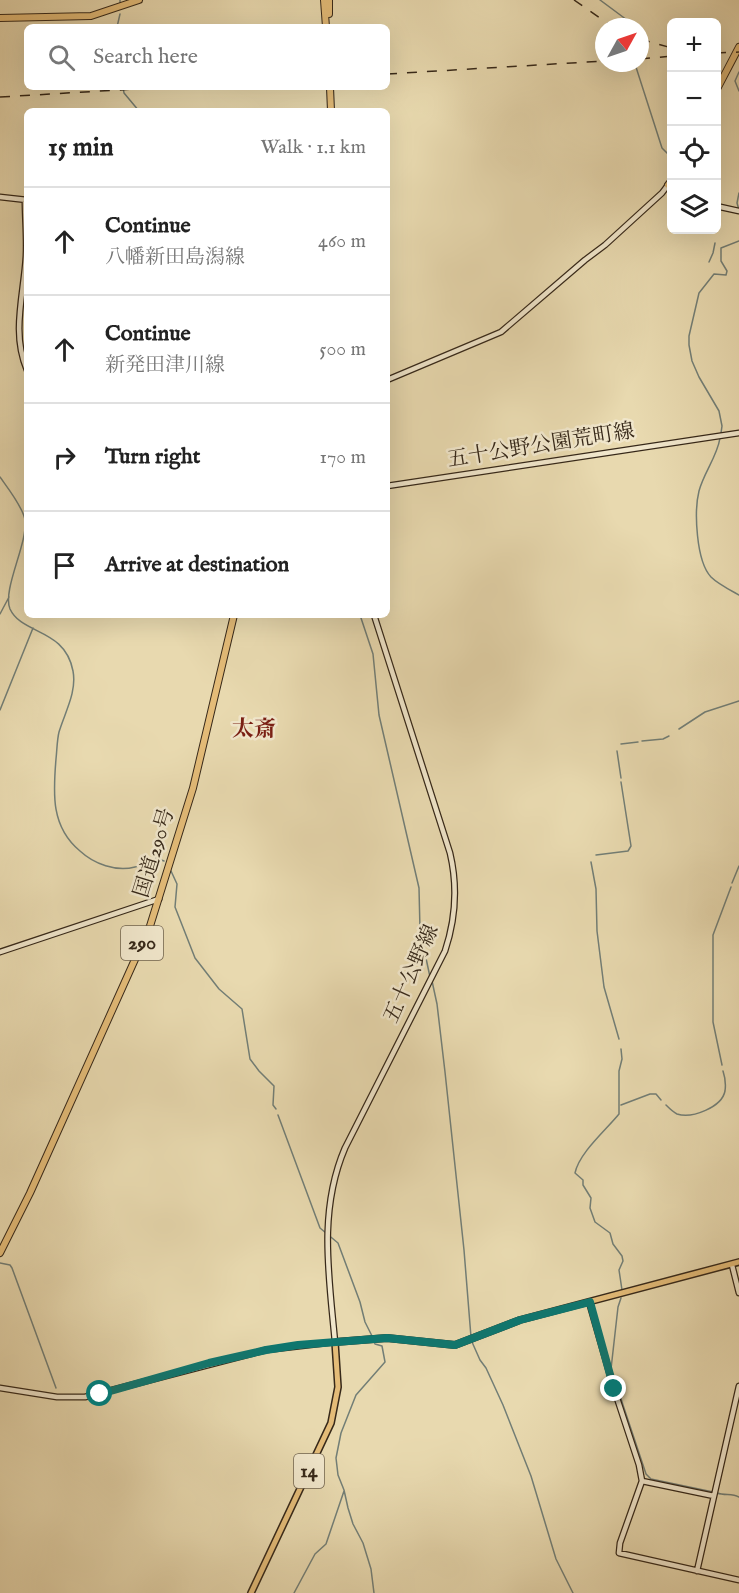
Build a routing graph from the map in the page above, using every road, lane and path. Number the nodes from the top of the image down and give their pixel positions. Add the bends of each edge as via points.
1 (139, 0) edge
2 (326, 0) edge
3 (0, 18) edge
4 (327, 24) edge
5 (739, 47) edge
6 (721, 83) edge
7 (330, 90) edge
8 (331, 108) edge
9 (667, 187) edge
10 (0, 197) edge
11 (24, 200) edge
12 (721, 207) edge
13 (738, 210) edge
14 (24, 272) edge
15 (24, 360) edge
16 (390, 379) edge
17 (738, 433) edge
18 (390, 486) edge
19 (233, 618) edge
20 (375, 618) edge
21 (159, 899) junction
22 (0, 952) edge
23 (0, 1253) edge
24 (739, 1262) edge
25 (732, 1264) junction
26 (739, 1293) edge
27 (590, 1302) junction
28 (335, 1342) junction
29 (739, 1386) edge
30 (0, 1388) edge
31 (642, 1481) junction
32 (714, 1496) junction
33 (697, 1571) junction
34 (739, 1580) edge
35 (251, 1593) edge

1 - 3 highway via 91,16
2 - 4 highway
5 - 6 highway
7 - 8 highway
9 - 16 street via 605,246 501,332
10 - 11 street
12 - 13 street
14 - 15 street via 18,320
17 - 18 street, 五十公野公園荒町線
19 - 21 highway, 国道290号 / 290 via 193,788
20 - 28 street, 五十公野線 via 450,853 455,904 445,951 345,1148 334,1179 327,1244
21 - 22 street
21 - 23 highway, 国道290号 / 290
24 - 25 main road
25 - 26 street
25 - 27 main road
27 - 28 main road via 520,1320 455,1345 387,1338
27 - 31 street
28 - 30 street via 266,1350 85,1397
28 - 35 main road, 14 via 338,1387 331,1423
29 - 32 street
31 - 32 street
31 - 33 street via 619,1553
32 - 33 street
33 - 34 street

